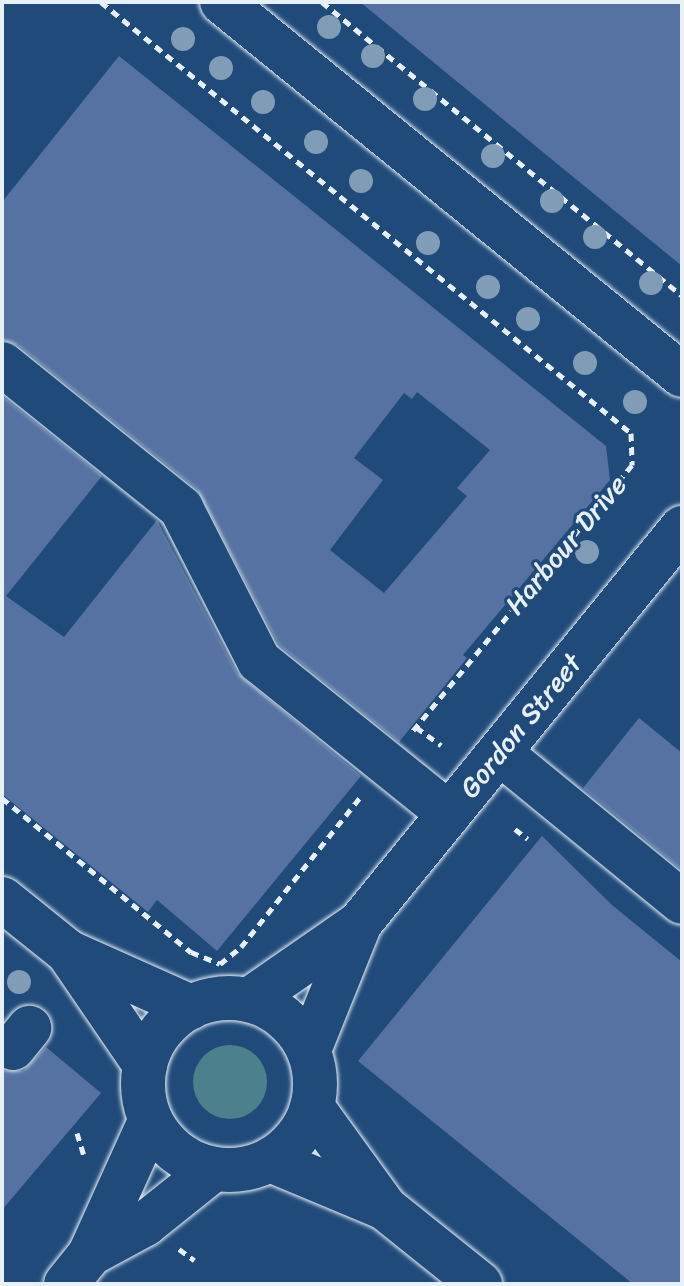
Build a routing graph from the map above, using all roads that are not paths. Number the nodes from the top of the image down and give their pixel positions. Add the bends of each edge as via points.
1 (222, 2) edge
2 (2, 364) edge
3 (682, 375) edge
4 (682, 528) edge
5 (500, 753) junction
6 (449, 814) junction
7 (2, 899) edge
8 (682, 902) edge
9 (360, 923) junction
10 (68, 952) junction
11 (249, 1000) junction
12 (191, 1007) junction
13 (309, 1050) junction
14 (145, 1065) junction
15 (312, 1107) junction
16 (150, 1121) junction
17 (270, 1160) junction
18 (214, 1169) junction
19 (385, 1208) junction
20 (78, 1269) edge
21 (480, 1284) edge

1 - 3 street
2 - 6 street via 181,508 259,661
4 - 5 street, Gordon Street
5 - 6 street, Gordon Street
5 - 8 street
6 - 9 street, Gordon Street
7 - 10 street
9 - 11 street, Gordon Street
9 - 13 street, Gordon Street
10 - 12 street
10 - 14 street
11 - 12 street via 210,1000
11 - 13 street via 274,1010 295,1027
12 - 14 street via 162,1031
13 - 15 street
14 - 16 street via 142,1084
15 - 17 street via 289,1146
15 - 19 street
16 - 18 street via 166,1143
16 - 20 street
17 - 18 street via 233,1170
17 - 19 street
18 - 20 street
19 - 21 street

